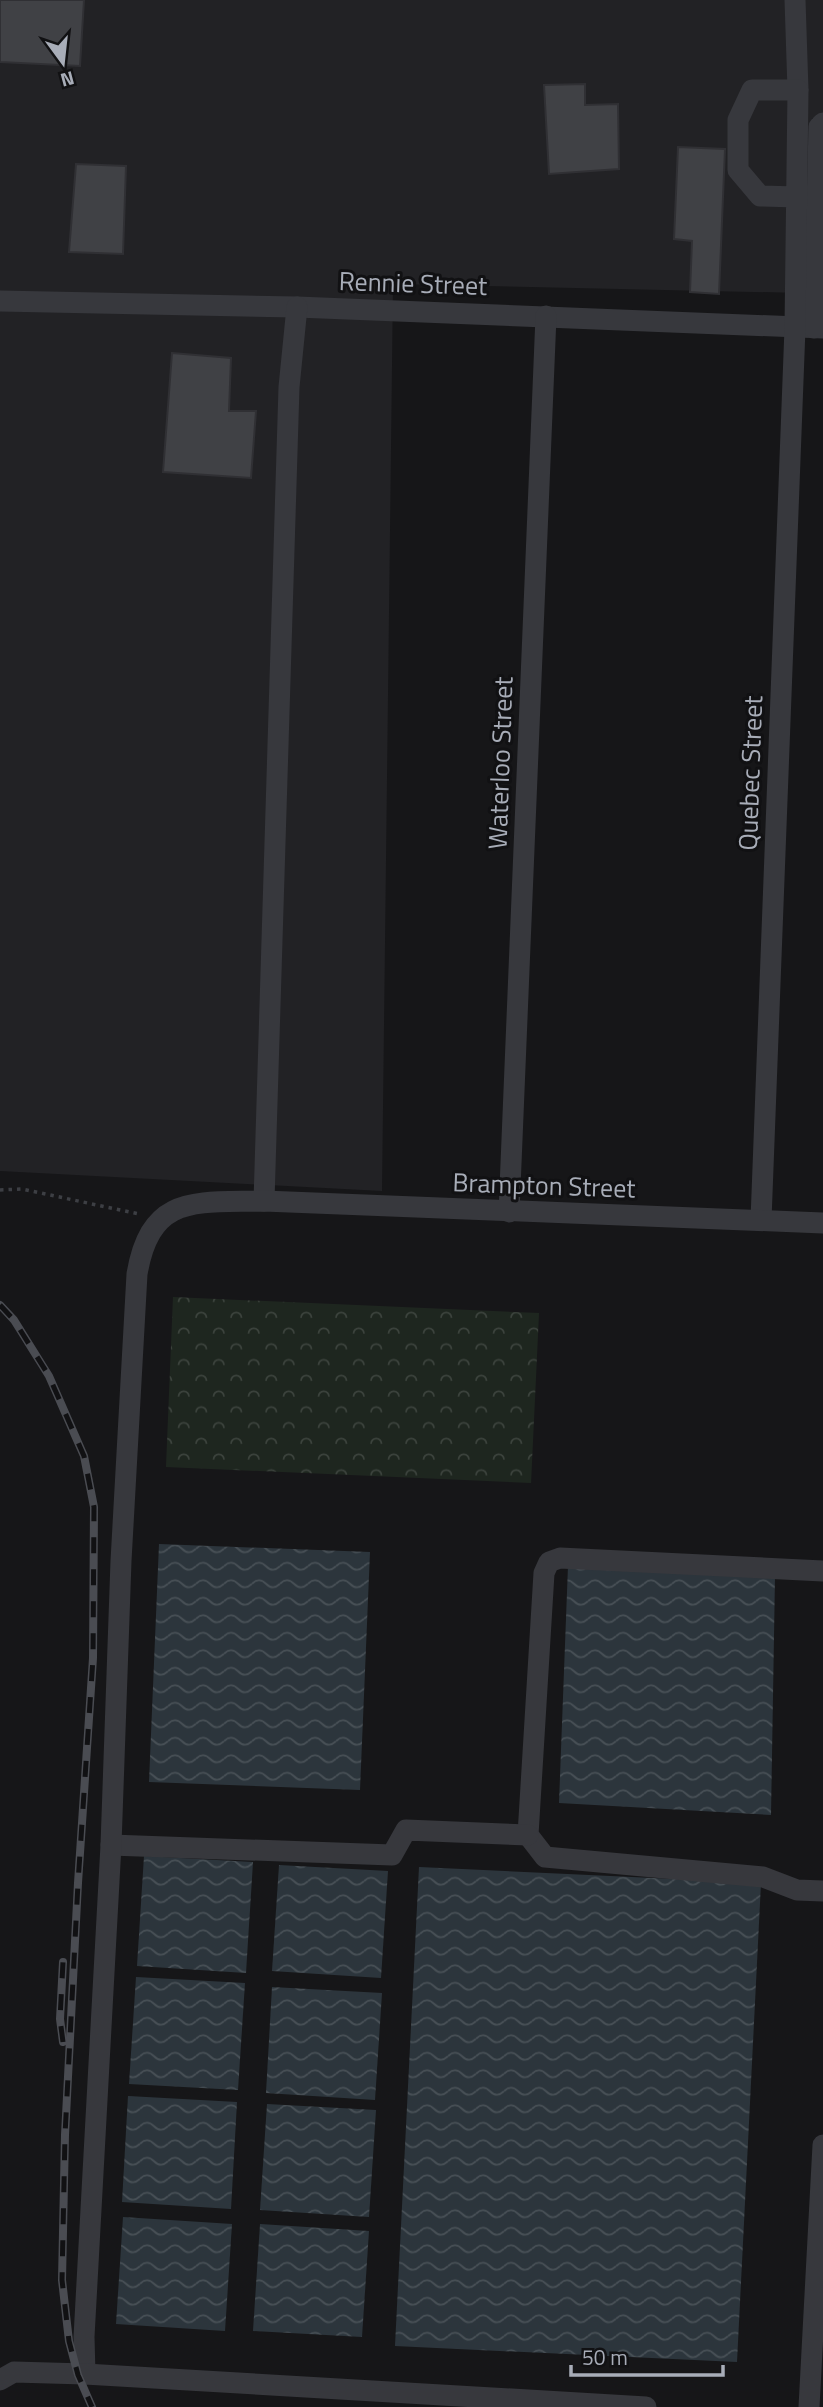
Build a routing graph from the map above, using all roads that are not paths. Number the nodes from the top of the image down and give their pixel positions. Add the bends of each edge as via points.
1 (795, 0) edge
2 (798, 90) junction
3 (823, 123) edge
4 (797, 197) junction
5 (0, 301) edge
6 (297, 307) junction
7 (546, 316) junction
8 (811, 328) edge
9 (264, 1201) junction
10 (509, 1212) junction
11 (761, 1220) junction
12 (823, 1223) edge
13 (823, 1571) edge
14 (528, 1835) junction
15 (111, 1845) junction
16 (823, 1891) edge
17 (823, 2145) edge
18 (85, 2374) junction
19 (0, 2380) edge
20 (646, 2407) edge
21 (809, 2407) edge

1 - 2 street
2 - 4 street
2 - 4 street via 752,90 738,120 738,170 760,195
3 - 8 street via 819,127
4 - 8 street
5 - 6 street, Rennie Street
6 - 7 street, Rennie Street
6 - 9 street via 288,401
7 - 8 street, Rennie Street
7 - 10 street, Waterloo Street
8 - 11 street, Quebec Street
9 - 10 street, Brampton Street
9 - 15 street, Brampton Street via 174,1210 161,1219 143,1246 137,1274 121,1561
10 - 11 street, Brampton Street
11 - 12 street, Brampton Street
13 - 14 street via 558,1558 550,1562 544,1573
14 - 15 street via 406,1830 392,1855
14 - 16 street via 545,1857 763,1877 797,1890
15 - 18 street via 83,2337
17 - 21 street
18 - 19 street via 14,2372
18 - 20 street

